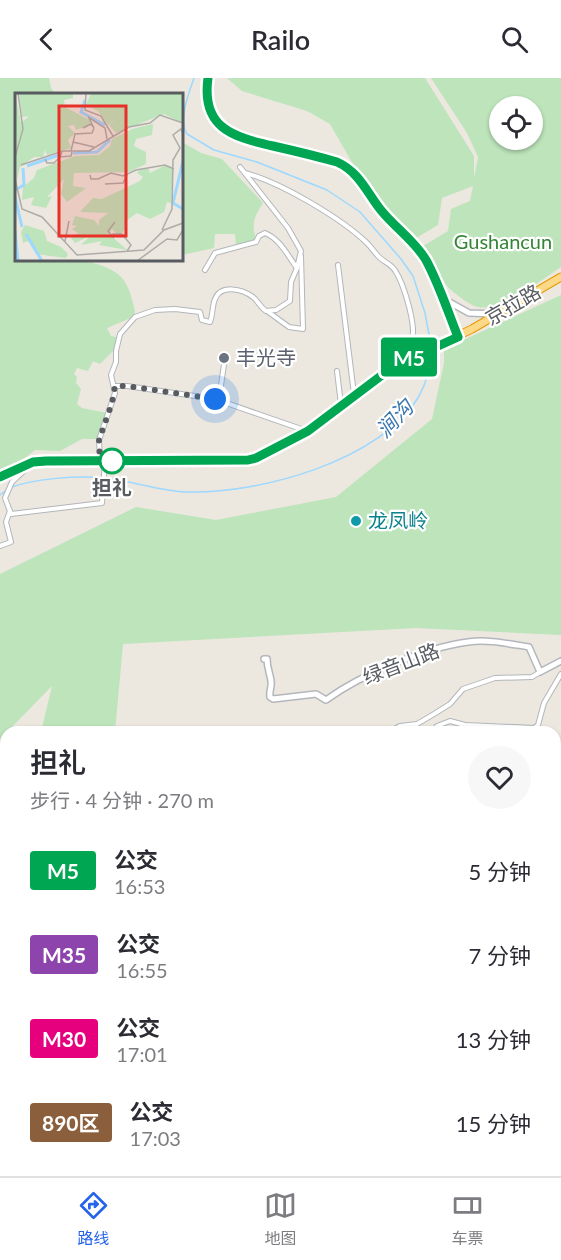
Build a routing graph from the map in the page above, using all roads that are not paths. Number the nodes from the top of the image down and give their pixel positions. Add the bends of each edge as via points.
1 (208, 78) edge
2 (240, 167) dead end
3 (245, 173) junction
4 (301, 251) junction
5 (338, 264) dead end
6 (297, 268) junction
7 (205, 270) dead end
8 (561, 277) edge
9 (442, 297) junction
10 (266, 311) junction
11 (499, 314) junction
12 (455, 338) junction
13 (405, 359) junction
14 (224, 364) dead end
15 (337, 371) dead end
16 (115, 386) junction
17 (355, 395) junction
18 (219, 400) junction
19 (341, 406) junction
20 (308, 431) junction
21 (102, 461) junction
22 (33, 462) junction
23 (0, 477) edge
24 (10, 511) junction
25 (0, 546) edge
26 (264, 659) dead end
27 (561, 661) edge
28 (540, 672) junction
29 (561, 674) edge
30 (400, 726) edge
31 (439, 726) edge
32 (488, 726) edge
33 (537, 726) edge

1 - 9 street via 211,110 227,132 337,162 351,170 422,255
2 - 3 street
3 - 4 street
3 - 13 street via 261,177 323,211 389,263 403,289 413,330
4 - 6 street
4 - 10 street via 303,329 289,327
5 - 17 street
6 - 7 street via 279,243 265,234 256,242 215,254
6 - 10 street via 290,301
8 - 11 highway, 京拉路
9 - 11 street via 468,313
9 - 12 street
10 - 16 street via 252,296 225,289 215,300 210,322 202,320 200,312 175,309 135,317 120,334 111,375
11 - 12 highway, 京拉路
12 - 13 highway, 京拉路
13 - 17 highway, 京拉路
14 - 18 street
15 - 19 street
16 - 18 street
16 - 21 street via 99,440
17 - 19 highway, 京拉路
18 - 20 street
19 - 20 highway, 京拉路
20 - 21 highway, 京拉路 via 248,460
21 - 22 highway, 京拉路
21 - 24 street via 102,503 11,514
22 - 23 highway, 京拉路
22 - 24 street via 12,482 5,498
24 - 25 street via 6,522 11,542
26 - 28 street, 绿音山路 via 273,699 316,694 326,700 357,679 439,648 470,642 529,647
27 - 28 street
28 - 30 street via 532,677 495,678 463,688 450,704 434,714 417,724
29 - 33 street via 544,703
31 - 32 street via 450,721

